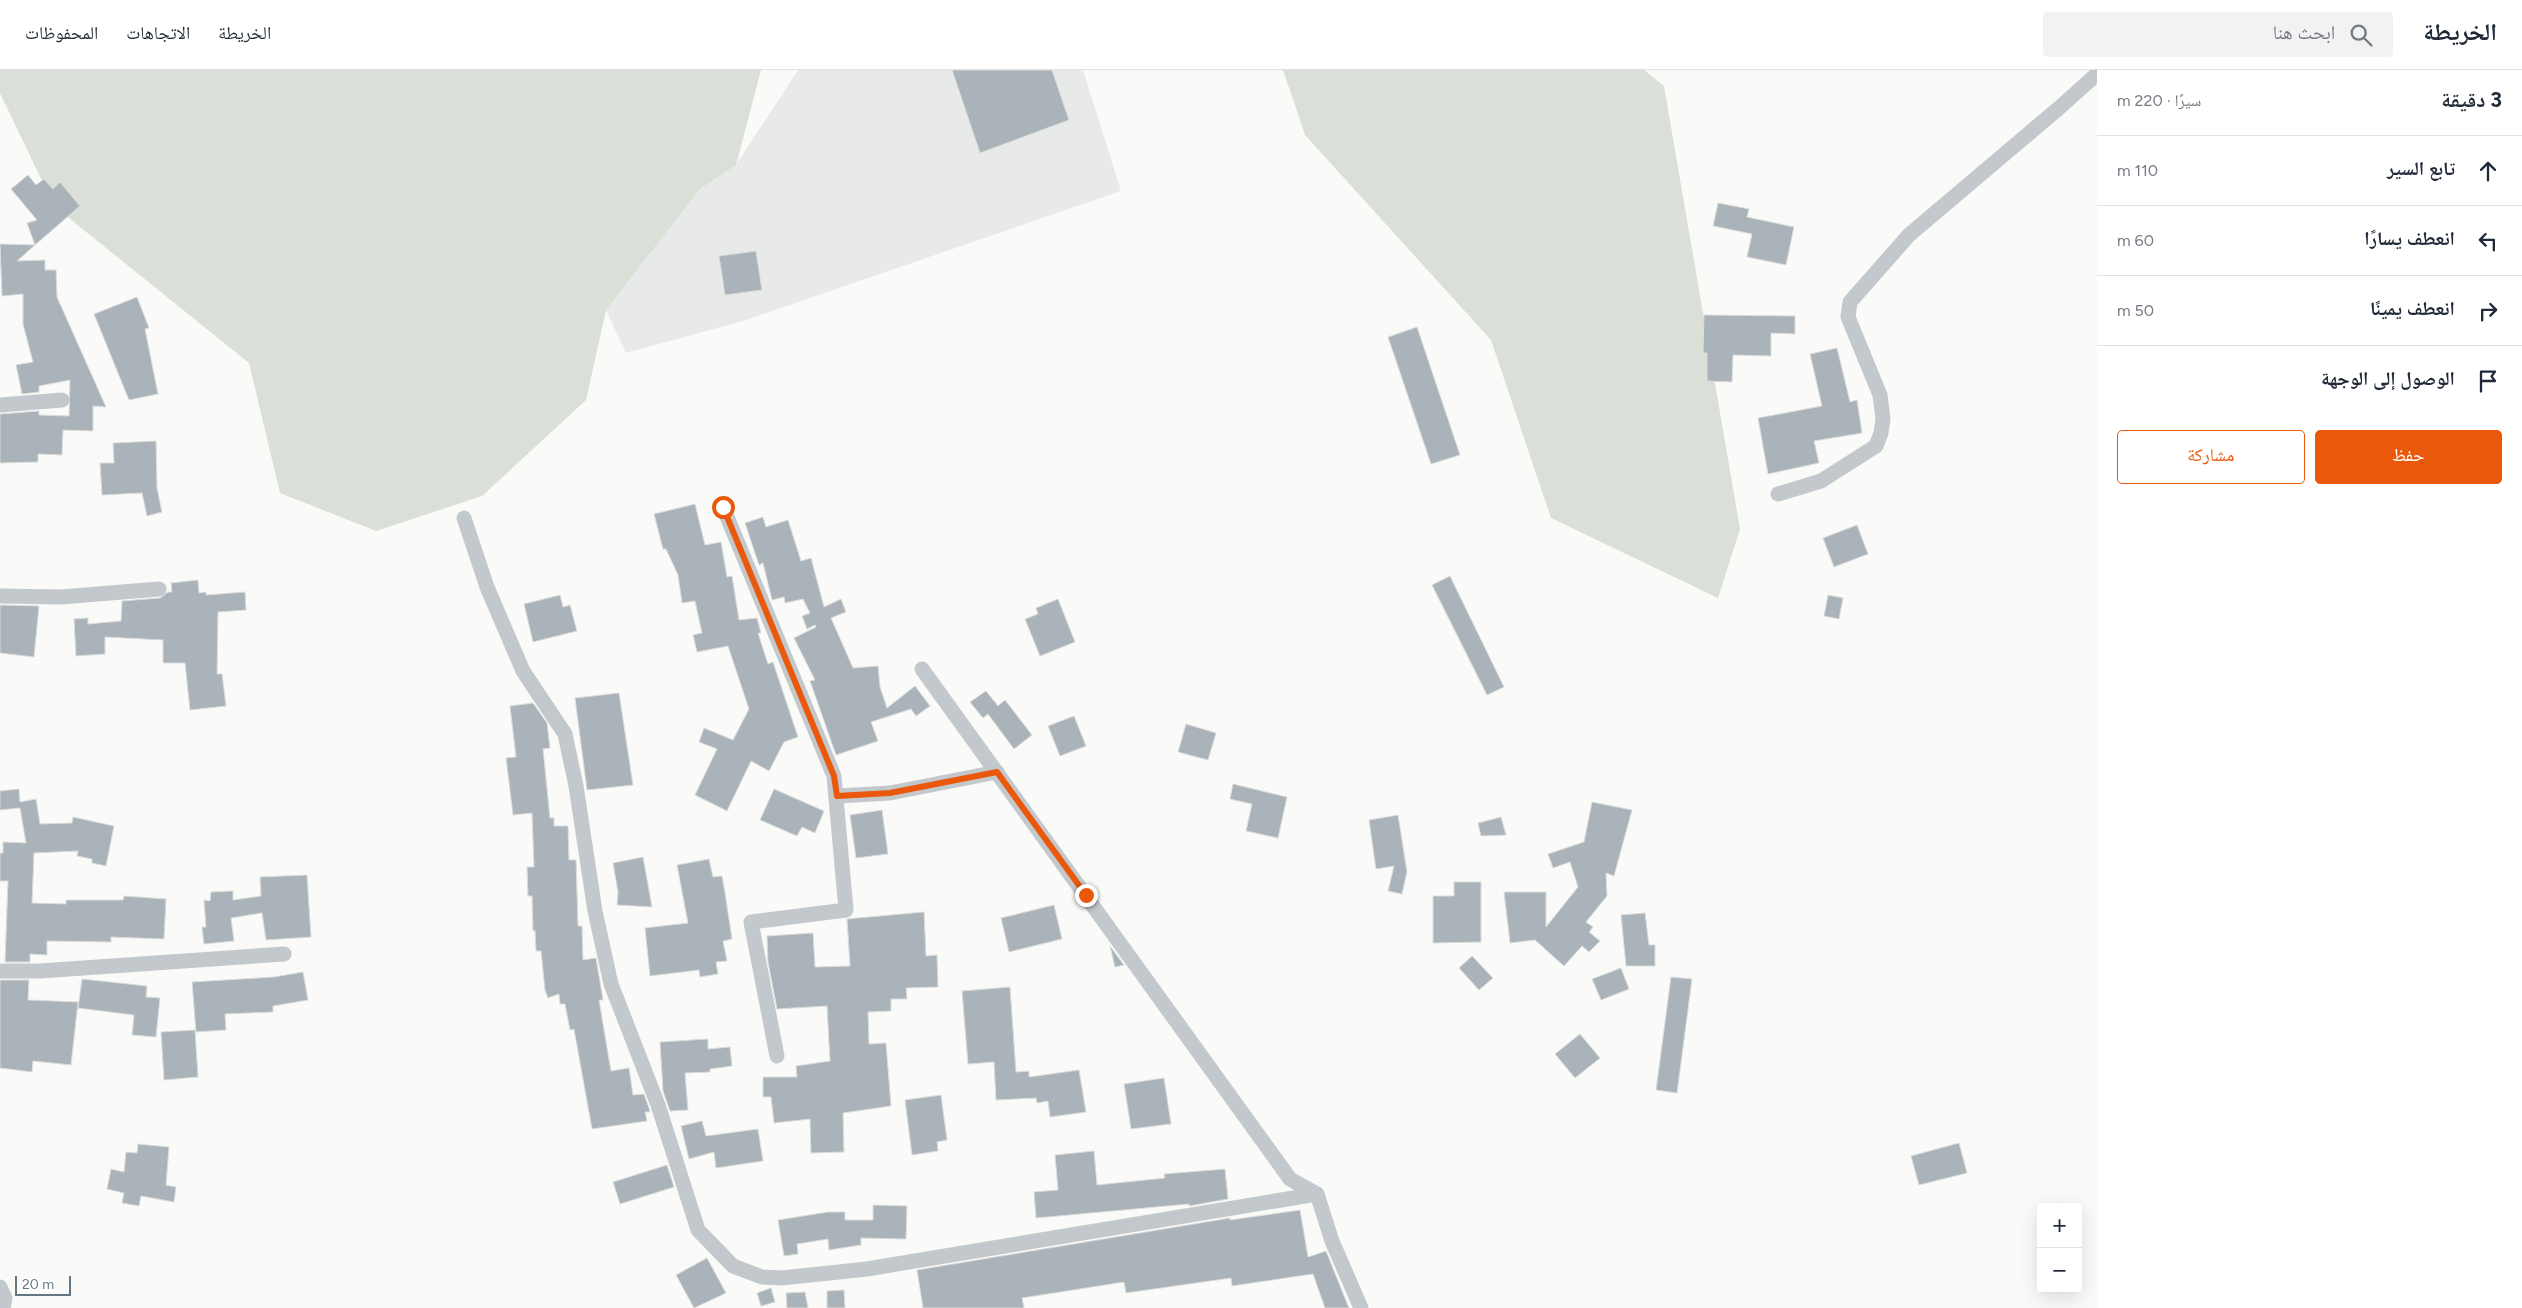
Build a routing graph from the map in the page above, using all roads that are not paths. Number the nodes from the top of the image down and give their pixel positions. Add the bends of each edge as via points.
1 (2097, 74) edge
2 (62, 400) dead end
3 (0, 406) edge
4 (1778, 494) dead end
5 (723, 507) dead end
6 (464, 518) dead end
7 (159, 589) dead end
8 (0, 596) edge
9 (922, 669) dead end
10 (997, 772) junction
11 (837, 796) junction
12 (284, 954) dead end
13 (0, 971) edge
14 (777, 1056) dead end
15 (1317, 1194) junction
16 (0, 1287) edge
17 (3, 1308) edge
18 (1361, 1308) edge

1 - 4 street via 1909,236 1850,302 1848,317 1880,395 1881,433 1876,446 1821,481
2 - 3 street
5 - 11 street via 834,776
6 - 15 street via 486,587 523,671 565,734 595,911 611,984 658,1105 698,1230 733,1266 762,1277 782,1278 867,1269
7 - 8 street via 61,597
9 - 10 street
10 - 11 street via 890,793
10 - 15 street via 1290,1179
11 - 14 street via 846,910 751,922
12 - 13 street
15 - 18 street via 1332,1240
16 - 17 street

